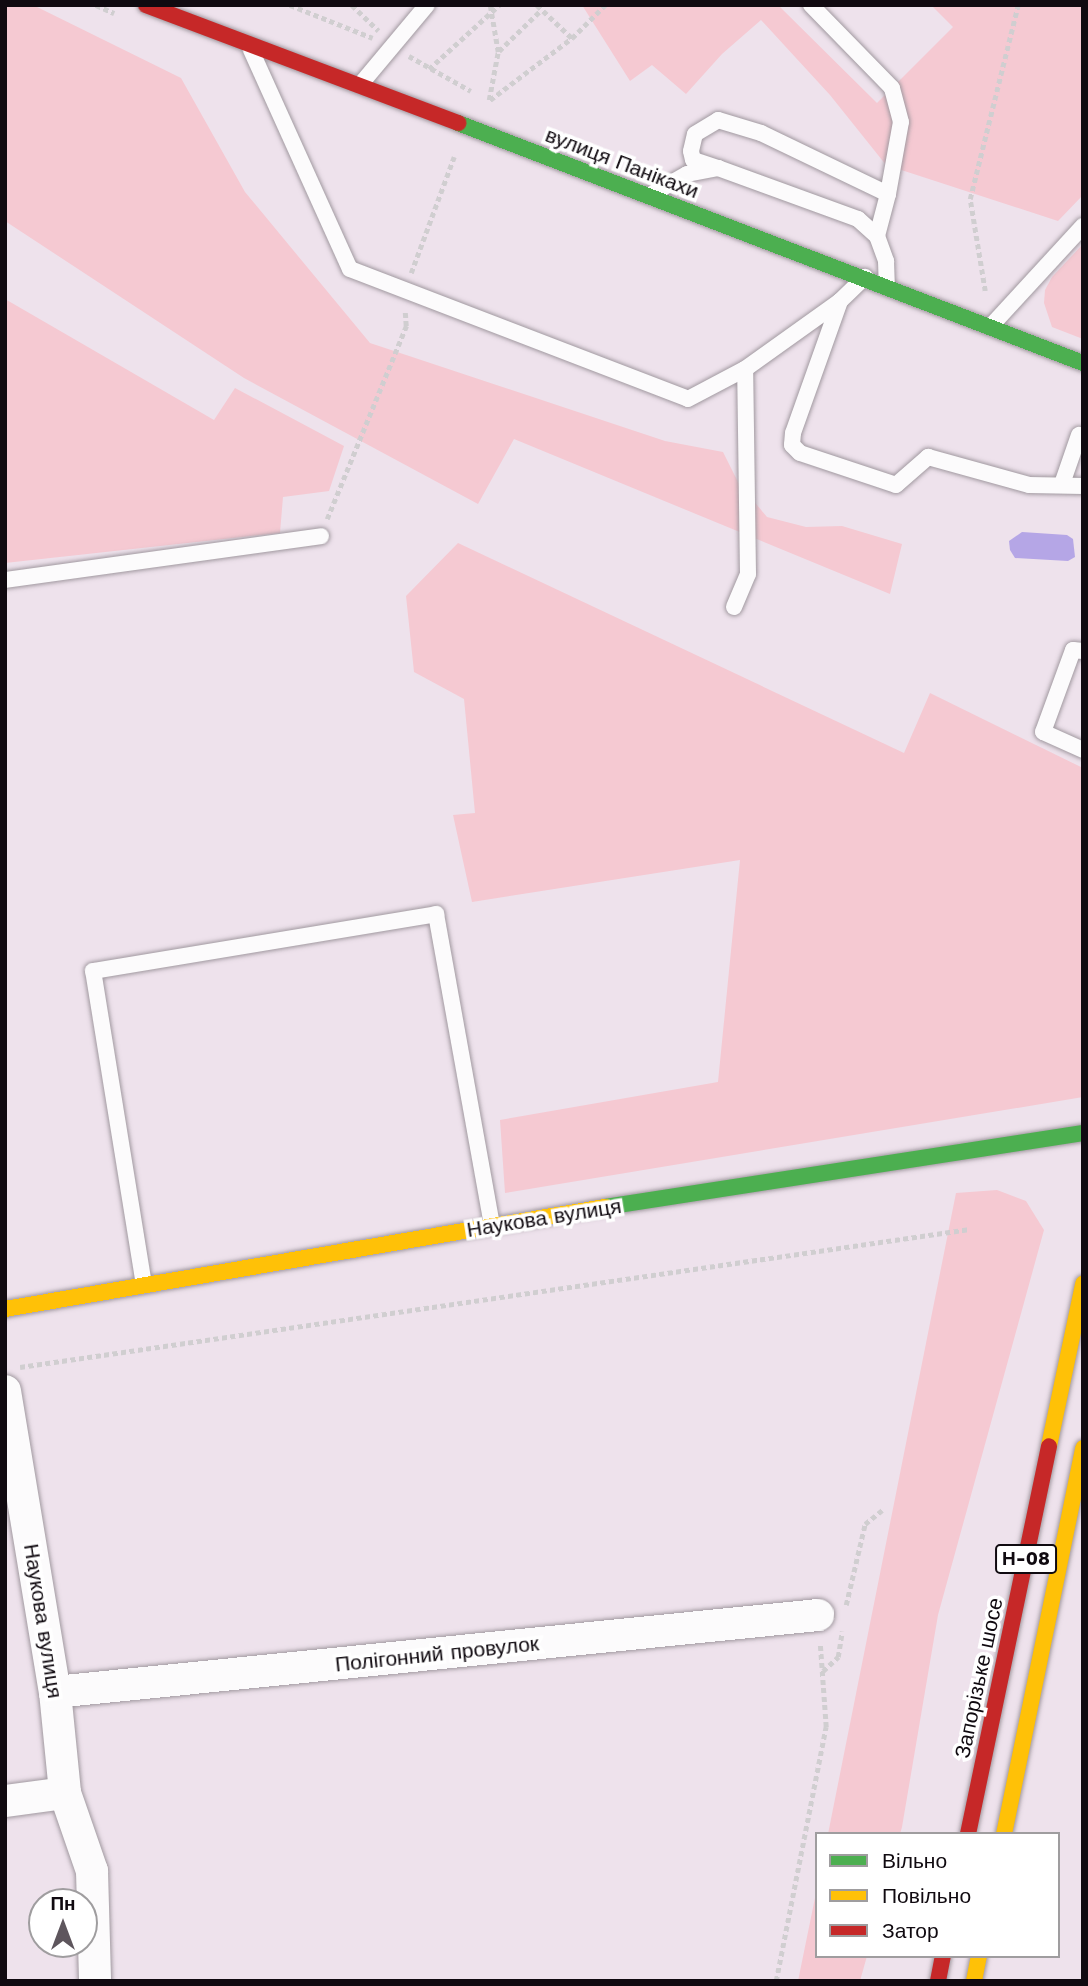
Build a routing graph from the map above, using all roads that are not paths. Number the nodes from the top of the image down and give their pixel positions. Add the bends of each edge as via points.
1 (146, 5) edge
2 (427, 5) edge
3 (811, 5) edge
4 (248, 45) junction
5 (359, 87) junction
6 (718, 168) junction
7 (888, 194) junction
8 (649, 196) junction
9 (1083, 226) edge
10 (877, 236) junction
11 (865, 277) junction
12 (888, 286) junction
13 (840, 301) junction
14 (989, 327) junction
15 (1083, 363) edge
16 (745, 369) junction
17 (1079, 435) dead end
18 (1062, 484) junction
19 (1083, 486) edge
20 (321, 536) road end
21 (5, 580) edge
22 (734, 607) dead end
23 (1083, 651) edge
24 (1083, 750) edge
25 (1083, 1133) edge
26 (492, 1225) junction
27 (1083, 1283) edge
28 (144, 1285) junction
29 (5, 1309) edge
30 (12, 1379) edge
31 (1083, 1448) edge
32 (836, 1614) road end
33 (55, 1692) junction
34 (65, 1793) junction
35 (5, 1801) edge
36 (968, 1832) edge
37 (1004, 1832) edge
38 (943, 1958) edge
39 (979, 1958) edge
40 (94, 1981) edge
41 (938, 1981) edge
42 (974, 1981) edge

1 - 4 street, вулиця Панікахи
2 - 5 lane
3 - 7 lane via 892,89 901,122
4 - 5 street, вулиця Панікахи
4 - 16 lane via 350,269 688,399
5 - 8 street, вулиця Панікахи
6 - 7 lane via 693,160 691,151 695,134 718,120 761,133
6 - 8 lane via 688,174
6 - 10 lane via 858,219
7 - 10 lane
8 - 11 street, вулиця Панікахи
9 - 14 lane
10 - 12 lane
11 - 12 street, вулиця Панікахи
11 - 13 lane
12 - 14 street, вулиця Панікахи
13 - 16 lane
13 - 18 lane via 793,433 792,445 800,453 896,485 928,457 1029,485
14 - 15 street, вулиця Панікахи
16 - 22 lane via 748,574
17 - 18 lane
18 - 19 lane
20 - 21 lane
23 - 24 lane via 1073,650 1043,732
25 - 26 street, Наукова вулиця
26 - 28 street, Наукова вулиця
26 - 28 lane via 436,914 93,971
27 - 36 street, Запорізьке шосе / Н-08
28 - 29 street, Наукова вулиця
30 - 33 street, Наукова вулиця
31 - 37 street, Н-08
32 - 33 street, Полігонний провулок
33 - 34 street, Наукова вулиця
34 - 35 street
34 - 40 street, Наукова вулиця via 92,1871
38 - 41 street
39 - 42 street

